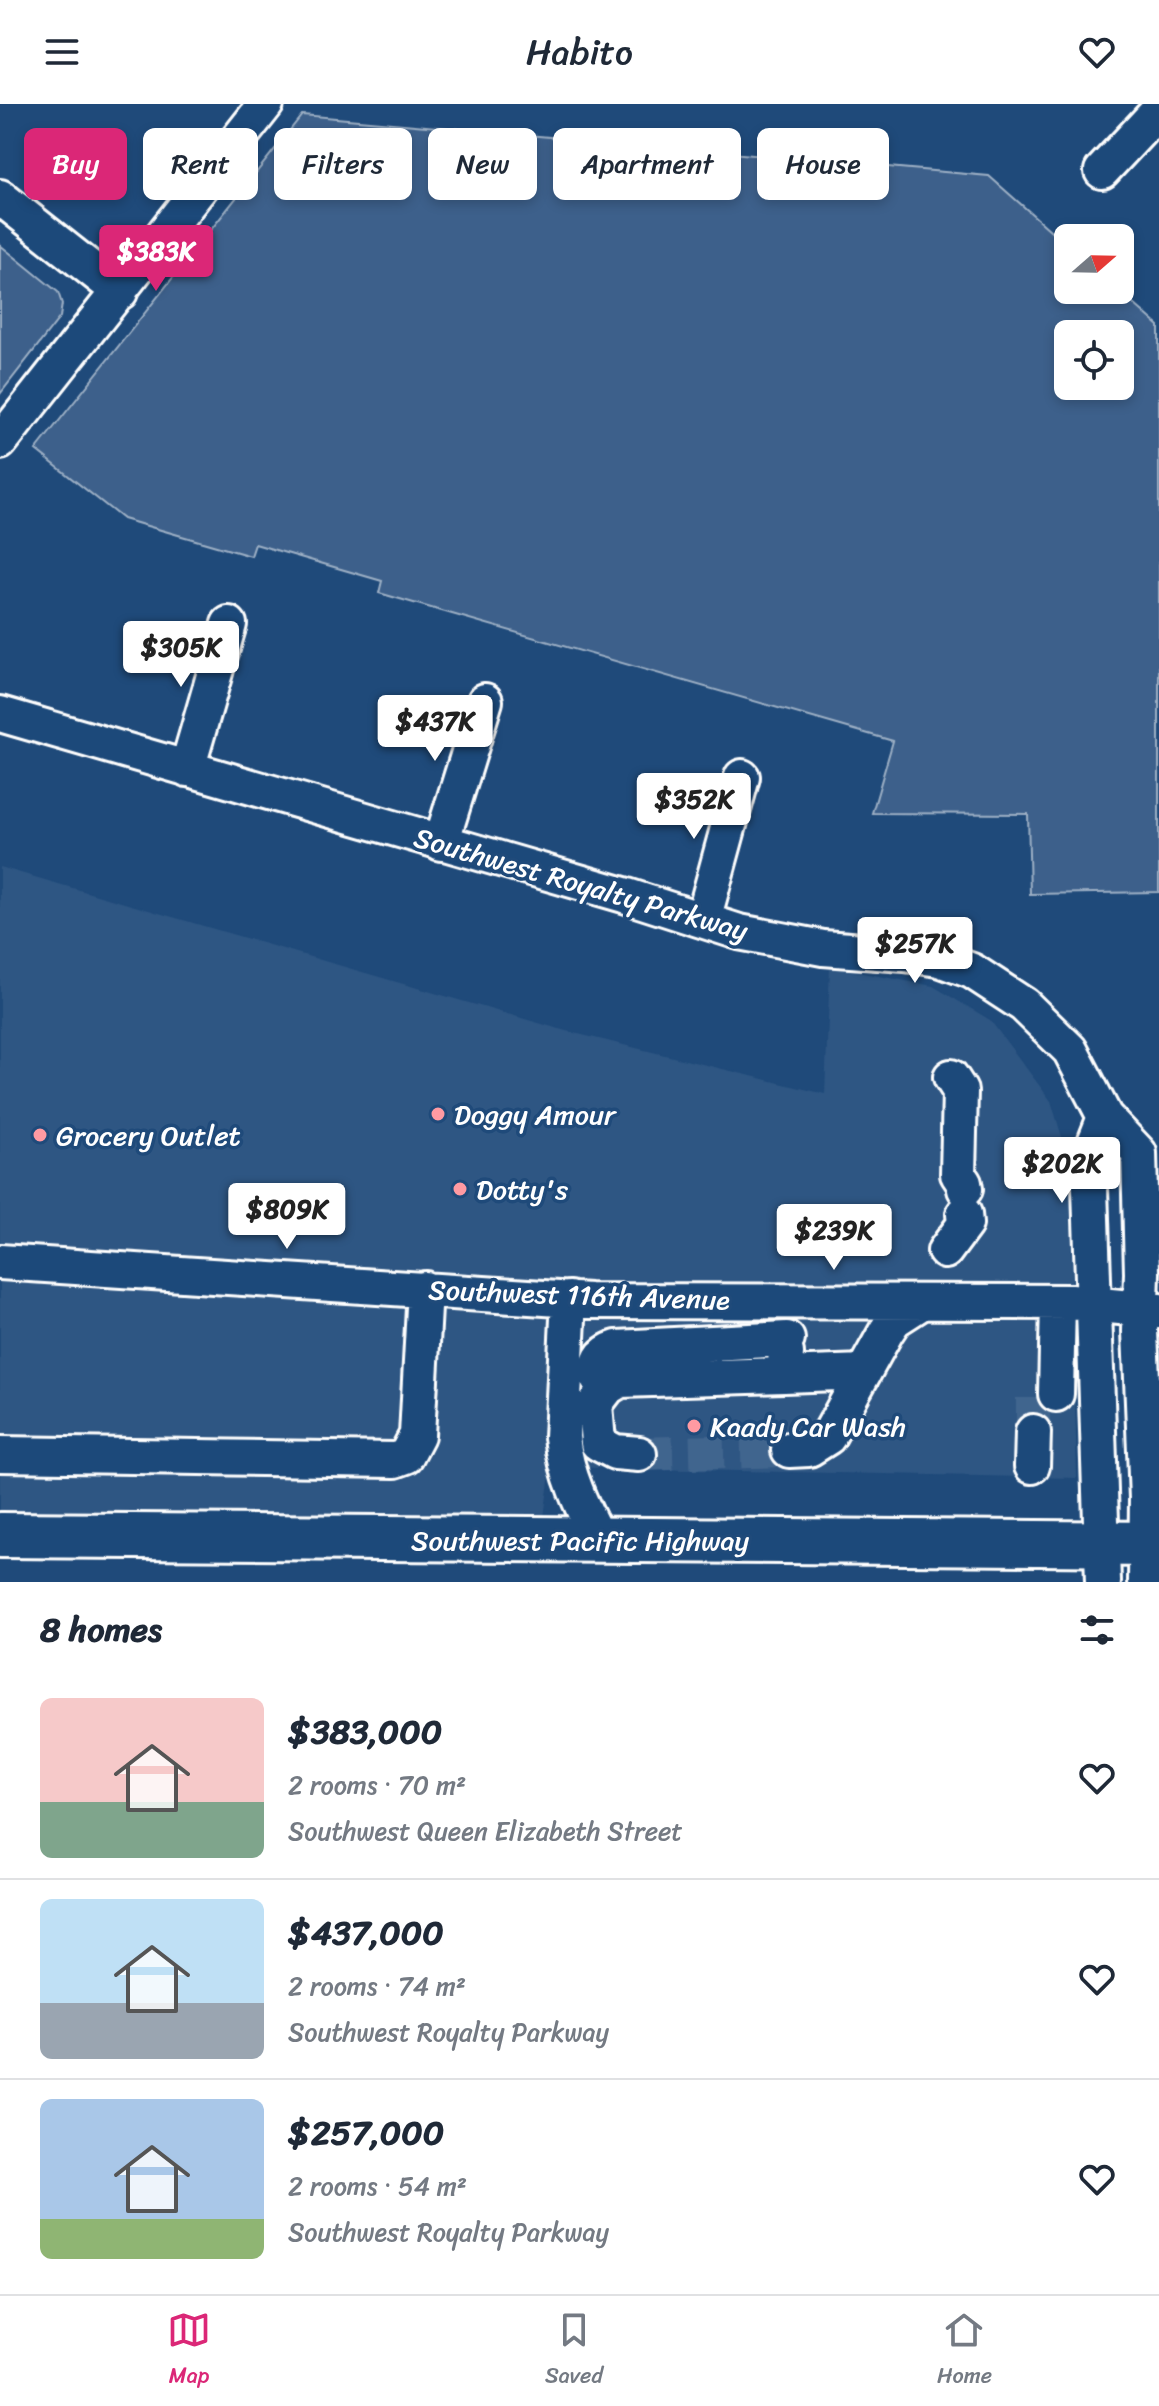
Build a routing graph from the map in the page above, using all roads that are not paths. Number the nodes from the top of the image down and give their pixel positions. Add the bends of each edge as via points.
1 (266, 104) edge
2 (1159, 110) edge
3 (1102, 171) dead end
4 (0, 197) edge
5 (120, 292) junction
6 (0, 442) edge
7 (229, 624) dead end
8 (485, 701) dead end
9 (0, 714) edge
10 (187, 769) junction
11 (742, 777) dead end
12 (441, 843) junction
13 (703, 920) junction
14 (951, 1077) dead end
15 (1105, 1117) junction
16 (956, 1210) dead end
17 (0, 1262) edge
18 (425, 1289) junction
19 (569, 1299) junction
20 (790, 1301) junction
21 (922, 1302) junction
22 (1046, 1302) junction
23 (1093, 1305) junction
24 (1151, 1310) edge
25 (786, 1355) junction
26 (864, 1372) junction
27 (1045, 1378) tunnel mouth
28 (789, 1450) tunnel mouth
29 (0, 1454) edge
30 (639, 1454) tunnel mouth
31 (0, 1535) edge
32 (599, 1541) junction
33 (1150, 1557) edge
34 (1102, 1563) edge

1 - 5 street
2 - 3 street
4 - 5 street
5 - 6 street
7 - 10 street
8 - 12 street
9 - 10 street, Southwest Royalty Parkway
10 - 12 street, Southwest Royalty Parkway
11 - 13 street
12 - 13 street, Southwest Royalty Parkway
13 - 15 street, Southwest Royalty Parkway via 782,942 939,959 972,971 1024,1005 1070,1050
14 - 16 street via 960,1091
15 - 23 street via 1089,1158
15 - 24 street, Southwest Royalty Parkway via 1139,1153
17 - 18 street, Southwest 116th Avenue
18 - 19 street, Southwest 116th Avenue
18 - 29 street via 417,1435 406,1456 395,1460
19 - 20 street, Southwest 116th Avenue
19 - 32 street via 564,1454
20 - 21 street, Southwest 116th Avenue
20 - 25 street
21 - 22 street, Southwest 116th Avenue
21 - 26 street via 894,1320
22 - 23 street, Southwest 116th Avenue
22 - 27 street
23 - 24 street, Southwest 116th Avenue
23 - 34 street
24 - 33 street, Southwest Royalty Parkway via 1140,1331
25 - 26 street
25 - 30 street via 620,1380 600,1395 597,1392 598,1443 615,1452
26 - 28 street via 828,1437 809,1449
31 - 32 highway, Southwest Pacific Highway
32 - 34 highway, Southwest Pacific Highway
33 - 34 highway, Southwest Pacific Highway

